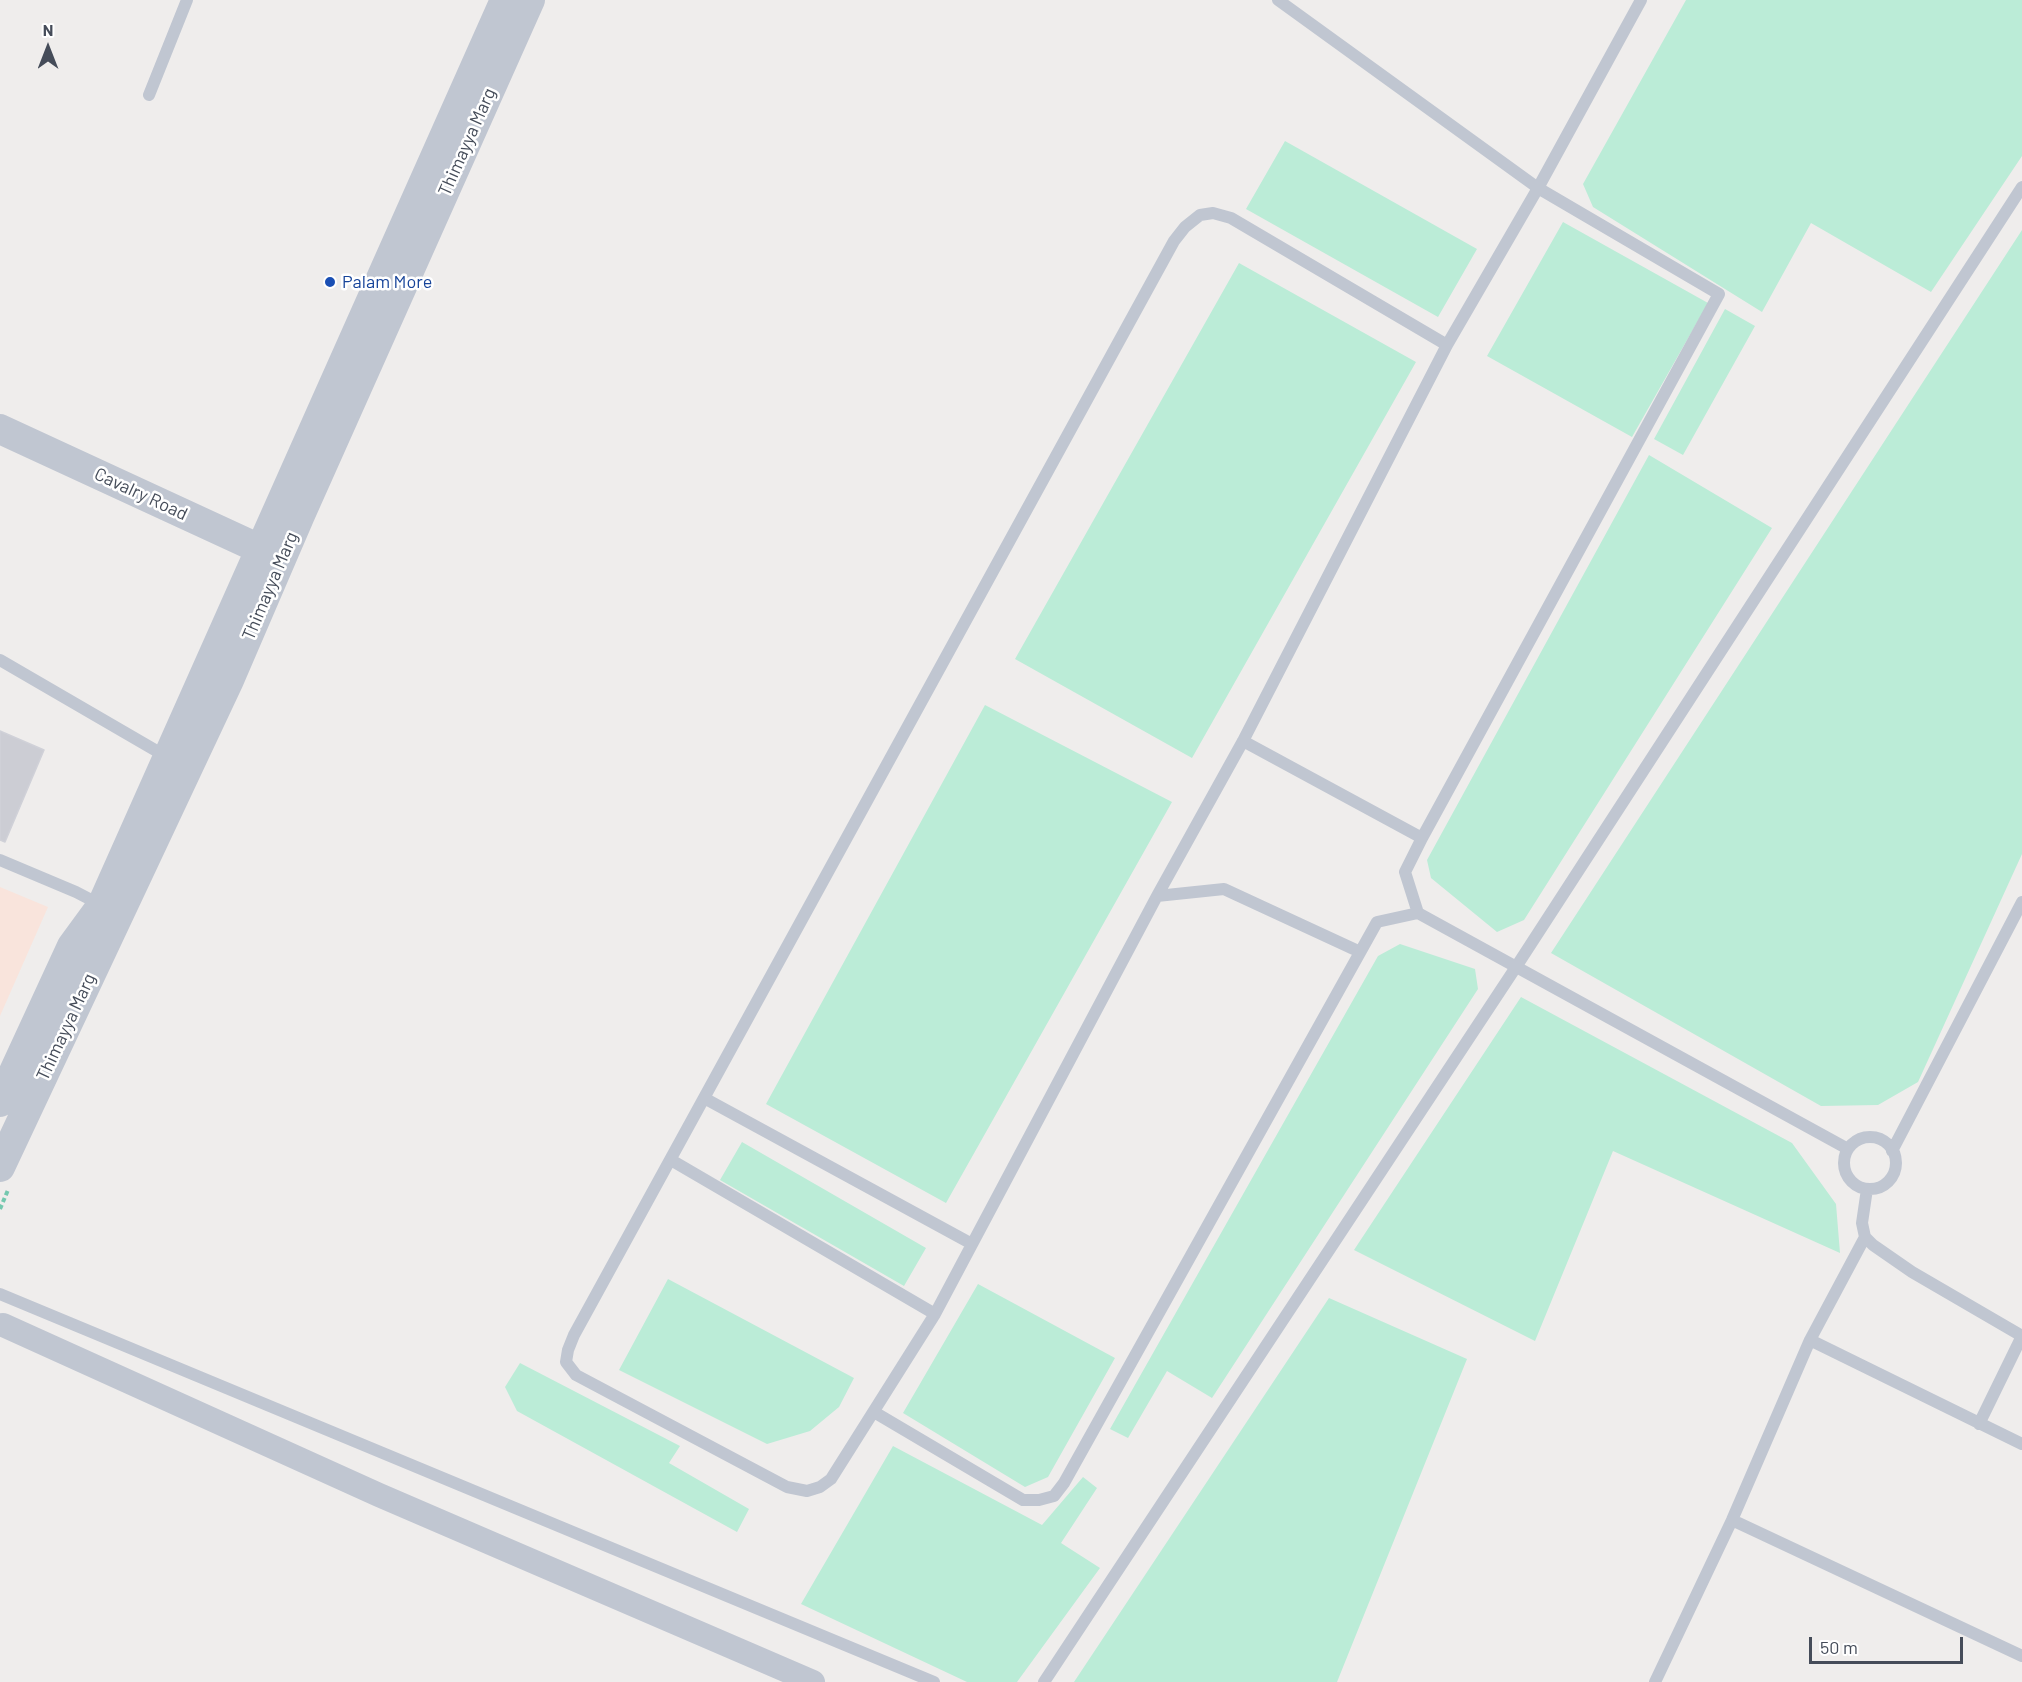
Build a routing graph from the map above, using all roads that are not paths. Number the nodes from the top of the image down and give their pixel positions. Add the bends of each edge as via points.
1 (187, 0) edge
2 (505, 0) edge
3 (530, 0) edge
4 (1278, 0) edge
5 (1641, 0) edge
6 (149, 95) dead end
7 (2022, 187) edge
8 (1538, 188) junction
9 (1447, 345) junction
10 (0, 429) edge
11 (272, 555) junction
12 (0, 660) edge
13 (218, 675) junction
14 (1243, 741) junction
15 (167, 757) junction
16 (1422, 838) junction
17 (0, 860) edge
18 (1157, 896) junction
19 (2022, 902) edge
20 (102, 906) junction
21 (1418, 913) junction
22 (1358, 951) junction
23 (1516, 967) junction
24 (704, 1098) junction
25 (0, 1102) edge
26 (1848, 1149) junction
27 (1892, 1151) junction
28 (671, 1160) junction
29 (0, 1167) edge
30 (1867, 1189) junction
31 (1866, 1237) junction
32 (972, 1244) junction
33 (0, 1294) edge
34 (935, 1314) junction
35 (3, 1325) dead end
36 (2022, 1336) edge
37 (1810, 1340) junction
38 (874, 1412) junction
39 (1979, 1424) junction
40 (2022, 1444) edge
41 (1732, 1520) junction
42 (2022, 1656) edge
43 (813, 1682) edge
44 (934, 1682) edge
45 (1044, 1682) edge
46 (1655, 1682) edge

1 - 6 lane
2 - 11 street, Thimayya Marg
3 - 11 street, Thimayya Marg via 305,504
4 - 8 lane
5 - 8 lane
7 - 23 lane
8 - 9 lane
8 - 16 lane via 1719,294
9 - 14 lane
9 - 24 lane via 1231,218 1213,213 1200,215 1185,227
10 - 11 street, Cavalry Road
11 - 13 street, Thimayya Marg
12 - 15 lane
13 - 15 street, Thimayya Marg
13 - 29 street, Thimayya Marg
14 - 16 lane
14 - 18 lane
15 - 20 street, Thimayya Marg
16 - 21 lane via 1405,872
17 - 20 lane
18 - 22 lane via 1224,889
18 - 32 lane
19 - 27 lane
20 - 25 street, Thimayya Marg via 72,946
21 - 22 lane via 1377,922
21 - 23 lane
22 - 38 lane via 1053,1496 1023,1500
23 - 26 lane
23 - 45 lane
24 - 28 lane
24 - 32 lane
26 - 27 lane via 1860,1139 1873,1137
26 - 30 lane via 1844,1163 1847,1175
27 - 30 lane via 1896,1163 1889,1180
28 - 34 lane
28 - 38 lane via 568,1350 566,1362 576,1375 787,1487 807,1491 831,1479
30 - 31 lane via 1862,1212
31 - 36 lane via 1887,1256
31 - 37 lane
32 - 34 lane
33 - 44 lane
34 - 38 lane
35 - 43 street via 379,1495
36 - 39 lane
37 - 39 lane
37 - 41 lane
39 - 40 lane
41 - 42 lane
41 - 46 lane

